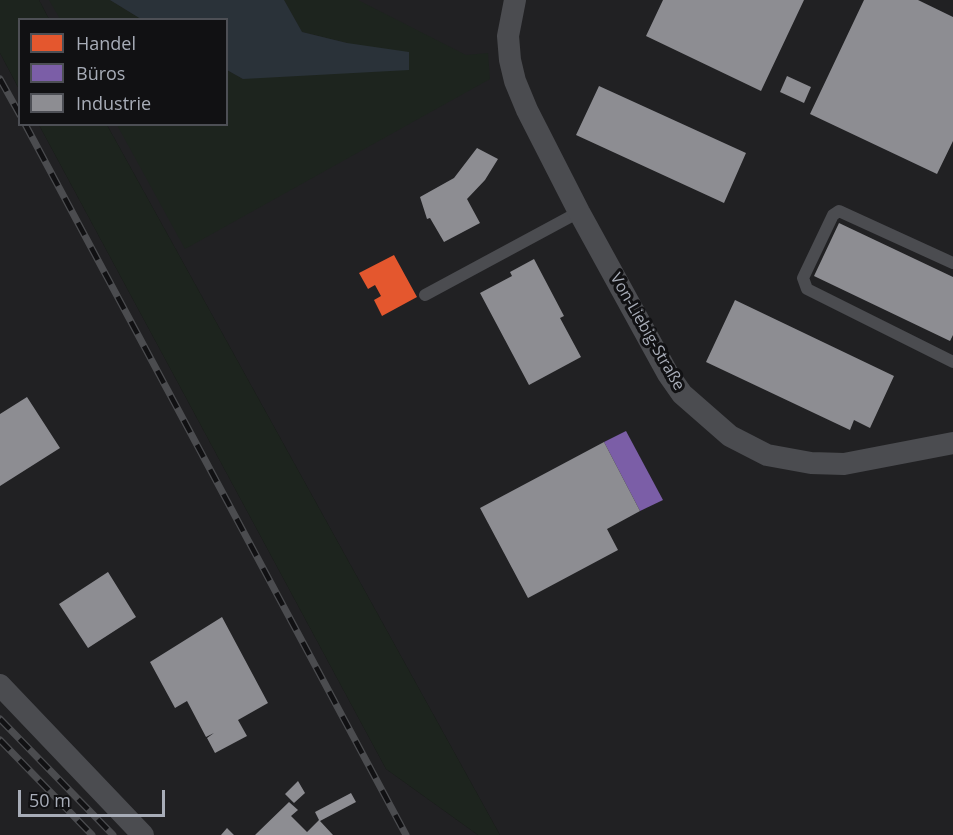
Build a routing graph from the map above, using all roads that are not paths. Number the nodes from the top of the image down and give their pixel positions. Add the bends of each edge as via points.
1 (515, 0) edge
2 (579, 212) junction
3 (953, 264) edge
4 (425, 296) dead end
5 (953, 362) edge
6 (953, 443) edge
7 (0, 685) edge
8 (143, 835) edge

1 - 2 street, Von-Liebig-Straße via 508,36 515,81
2 - 4 lane
2 - 6 street, Von-Liebig-Straße via 668,374 682,394 730,436 767,455 844,464
3 - 5 lane via 839,212 833,215 803,278 807,289
7 - 8 street

